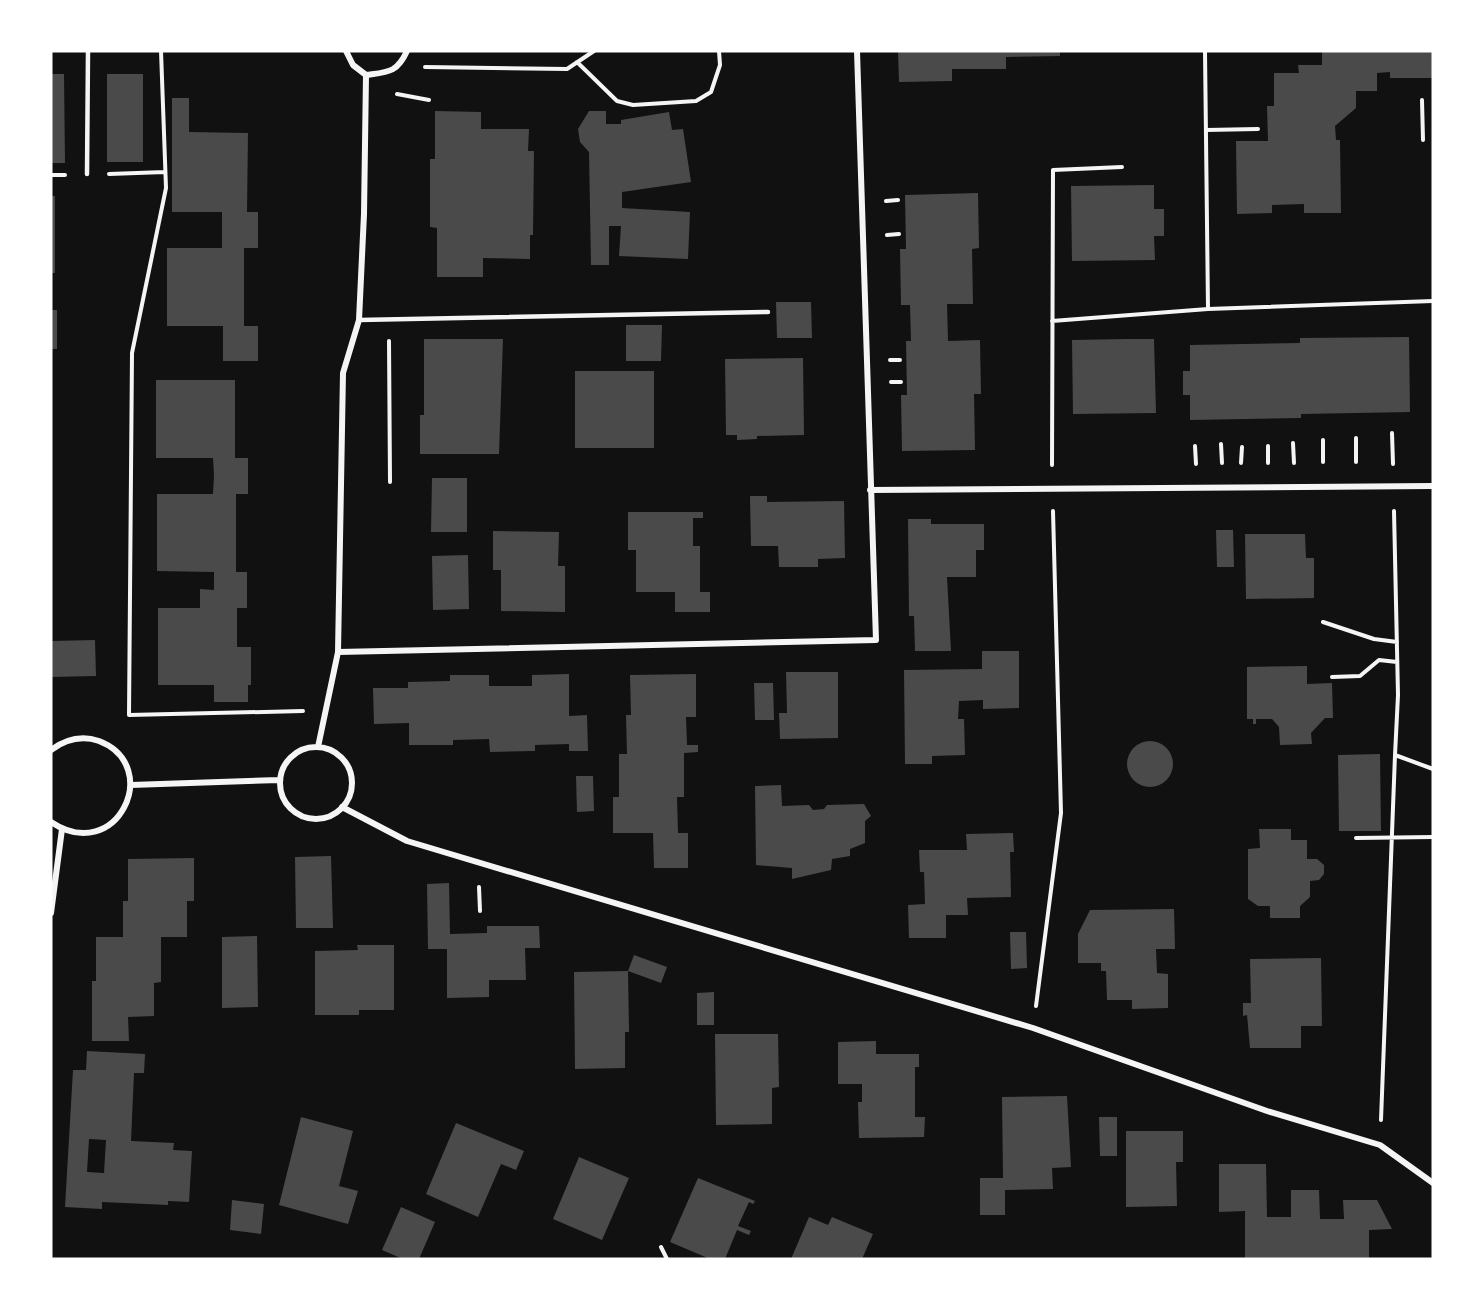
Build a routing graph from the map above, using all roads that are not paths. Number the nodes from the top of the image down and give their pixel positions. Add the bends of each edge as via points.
1 (88, 51) edge
2 (346, 51) edge
3 (407, 51) edge
4 (857, 51) edge
5 (366, 75) junction
6 (87, 174) dead end
7 (768, 312) dead end
8 (358, 320) junction
9 (1433, 486) edge
10 (870, 490) junction
11 (338, 652) junction
12 (318, 747) junction
13 (51, 750) edge
14 (279, 780) junction
15 (131, 785) junction
16 (342, 807) junction
17 (51, 822) edge
18 (62, 829) junction
19 (51, 913) edge
20 (1433, 1183) edge

1 - 6 lane
2 - 5 street via 353,65
3 - 5 street via 400,66
4 - 10 street
5 - 8 street
7 - 8 lane
8 - 11 street via 343,373
9 - 10 street
10 - 11 street via 876,640
11 - 12 street
12 - 14 street via 297,752 288,759
12 - 16 street via 339,755 347,765 351,786
13 - 15 street via 74,738 91,738 106,744 119,754
14 - 15 street
14 - 16 street via 285,802 301,816 323,819
15 - 18 street via 120,816 108,827 76,834
16 - 20 street via 407,840 1033,1028 1267,1111 1380,1145
17 - 18 street
18 - 19 street

